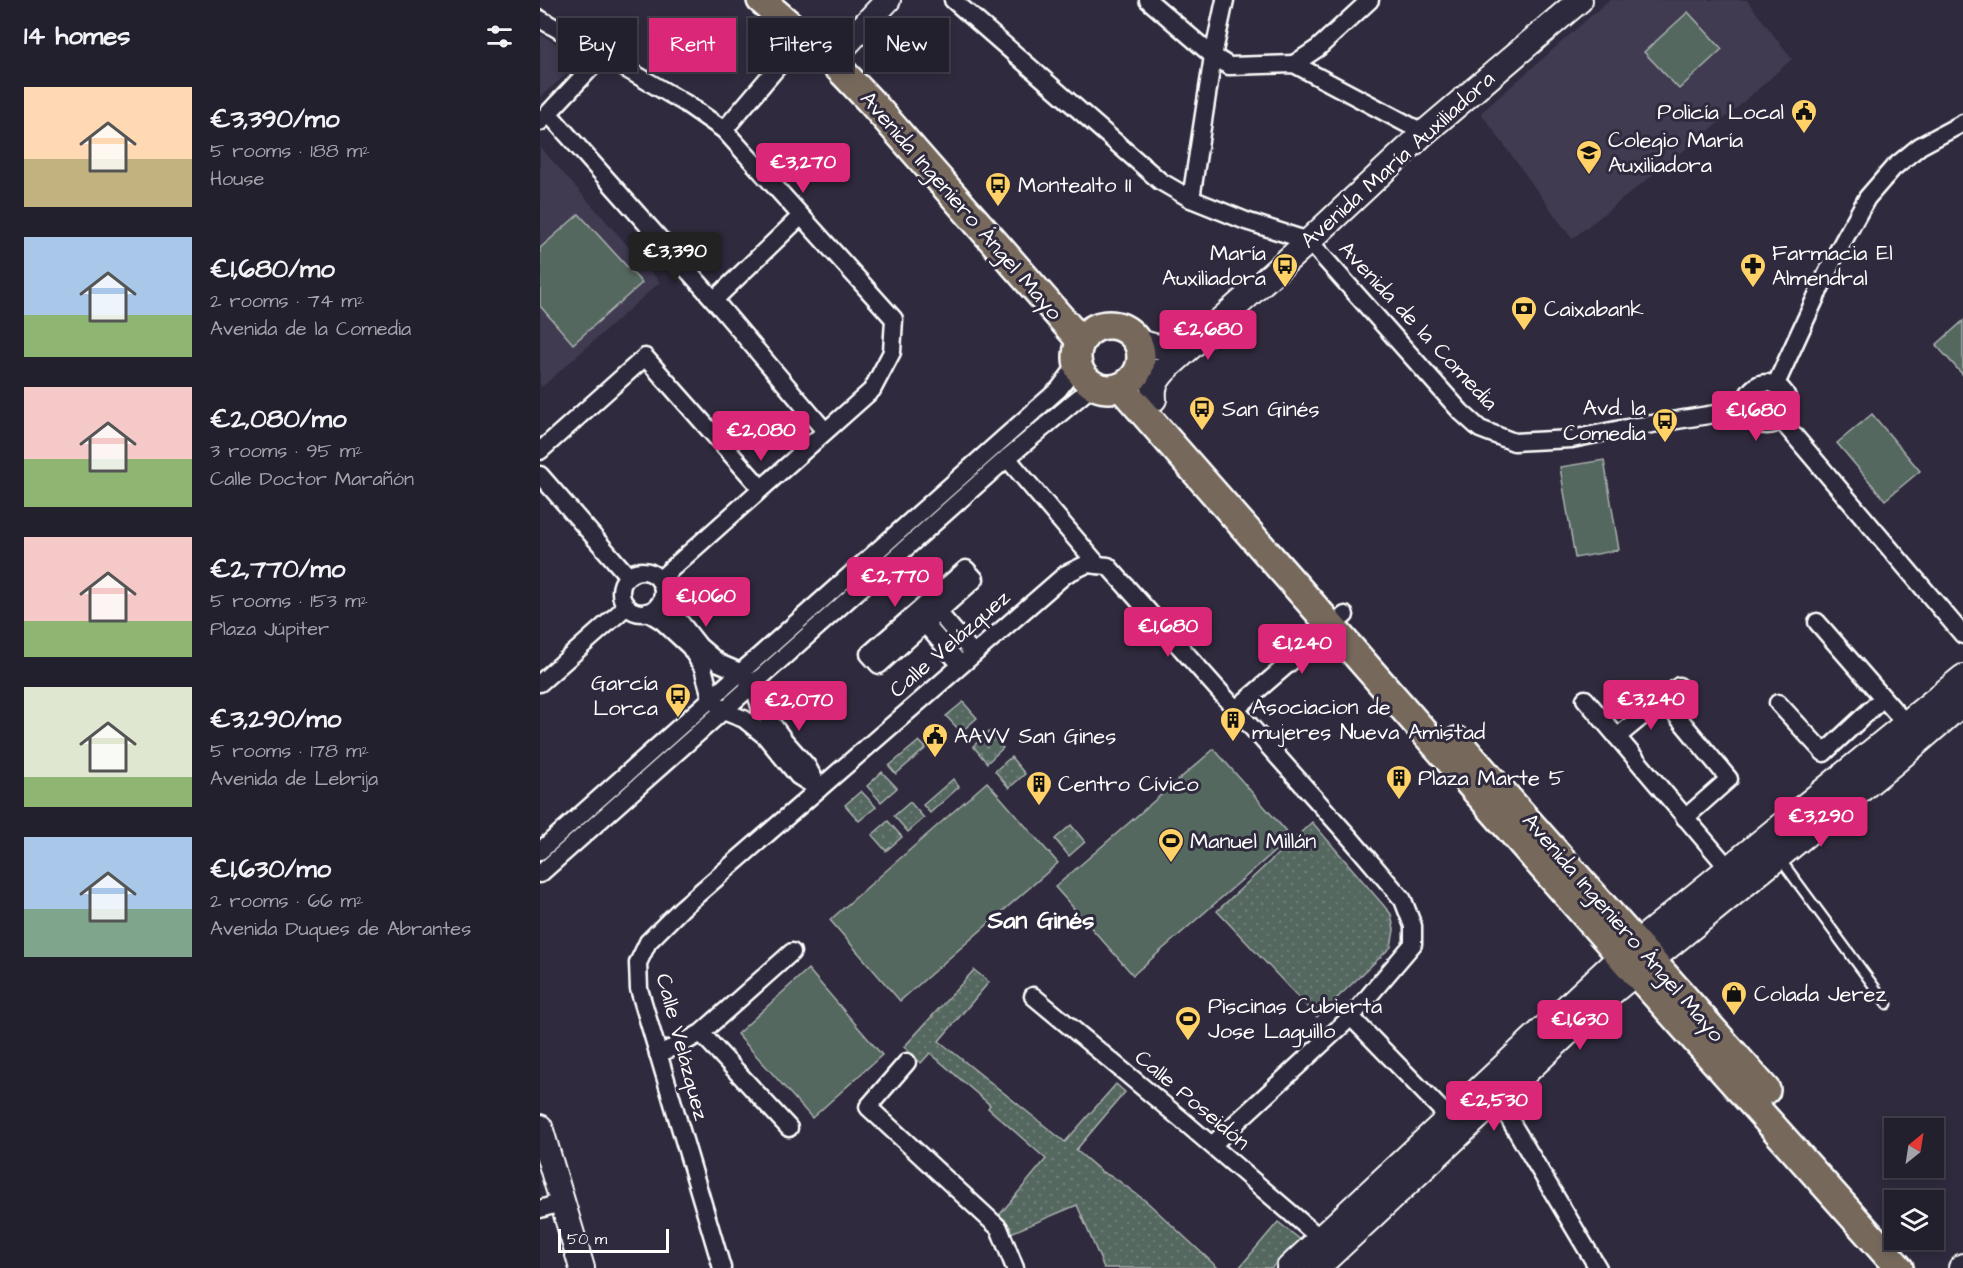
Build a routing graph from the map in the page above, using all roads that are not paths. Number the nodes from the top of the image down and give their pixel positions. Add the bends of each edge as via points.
1 (761, 0) edge
2 (783, 0) edge
3 (888, 0) edge
4 (953, 0) edge
5 (1148, 0) edge
6 (1225, 0) edge
7 (1370, 0) edge
8 (1580, 0) edge
9 (781, 18) edge
10 (805, 18) edge
11 (540, 19) edge
12 (558, 30) edge
13 (853, 37) edge
14 (1213, 56) junction
15 (853, 64) edge
16 (1294, 64) junction
17 (588, 72) edge
18 (632, 72) edge
19 (773, 72) edge
20 (842, 72) edge
21 (544, 118) edge
22 (1963, 123) edge
23 (724, 130) junction
24 (1424, 133) junction
25 (1191, 199) junction
26 (800, 217) junction
27 (1309, 241) junction
28 (714, 300) junction
29 (1218, 322) junction
30 (1137, 340) junction
31 (1083, 345) junction
32 (1167, 368) junction
33 (1127, 382) junction
34 (1776, 384) junction
35 (1094, 385) junction
36 (1154, 399) junction
37 (1746, 410) junction
38 (1781, 420) junction
39 (825, 431) junction
40 (540, 451) edge
41 (1007, 459) junction
42 (540, 474) edge
43 (761, 489) junction
44 (1098, 565) junction
45 (628, 576) junction
46 (659, 580) junction
47 (662, 599) junction
48 (627, 606) junction
49 (647, 612) junction
50 (938, 612) junction
51 (1338, 621) junction
52 (1817, 622) dead end
53 (925, 624) junction
54 (1963, 634) edge
55 (973, 653) junction
56 (960, 664) junction
57 (740, 672) junction
58 (1963, 677) edge
59 (540, 683) edge
60 (753, 684) junction
61 (1679, 686) dead end
62 (711, 697) junction
63 (1883, 698) junction
64 (1585, 699) dead end
65 (1663, 699) junction
66 (1778, 703) dead end
67 (1963, 703) edge
68 (1236, 709) junction
69 (723, 711) junction
70 (1906, 724) junction
71 (1617, 737) junction
72 (819, 789) junction
73 (1685, 818) junction
74 (540, 851) edge
75 (1778, 856) junction
76 (1729, 869) junction
77 (540, 874) edge
78 (792, 952) dead end
79 (1636, 958) junction
80 (1033, 996) dead end
81 (1887, 1005) dead end
82 (1352, 1017) junction
83 (700, 1033) junction
84 (658, 1054) junction
85 (907, 1062) dead end
86 (1498, 1100) junction
87 (1456, 1126) junction
88 (540, 1127) edge
89 (789, 1128) dead end
90 (1212, 1145) junction
91 (551, 1206) edge
92 (1884, 1227) edge
93 (1328, 1245) junction
94 (1904, 1250) edge
95 (582, 1268) edge
96 (722, 1268) edge
97 (1015, 1268) edge
98 (1289, 1268) edge
99 (1317, 1268) edge
100 (1598, 1268) edge
101 (1899, 1268) edge
102 (1920, 1268) edge

1 - 9 main road, Avenida Ingeniero Ángel Mayo
2 - 10 main road, Avenida Ingeniero Ángel Mayo
3 - 13 main road
4 - 25 street via 1160,181
5 - 14 street
6 - 14 street
7 - 16 street via 1318,48
8 - 24 main road, Avenida María Auxiliadora
11 - 12 street
14 - 16 street via 1228,66
14 - 25 street
15 - 31 main road, Avenida Ingeniero Ángel Mayo via 889,100
16 - 24 street
17 - 21 street
18 - 23 street
19 - 23 street
20 - 31 main road, Avenida Ingeniero Ángel Mayo
21 - 28 street
22 - 34 street via 1911,153 1867,198 1815,297
23 - 26 street
24 - 27 main road, Avenida María Auxiliadora
25 - 27 street
26 - 28 street
26 - 39 street via 894,319 892,352 872,390
27 - 29 main road, Avenida María Auxiliadora
27 - 37 street, Avenida de la Comedia via 1480,429 1514,442 1572,439
28 - 39 street
29 - 30 main road, Avenida María Auxiliadora via 1172,348 1149,346
29 - 32 main road, Avenida María Auxiliadora
30 - 31 main road, Avenida Ingeniero Ángel Mayo via 1116,325 1103,325
30 - 33 main road via 1139,369
31 - 35 main road, Avenida Ingeniero Ángel Mayo via 1083,377
31 - 57 street via 1059,389
32 - 33 main road, Avenida María Auxiliadora
32 - 36 main road via 1153,389
33 - 35 main road via 1107,389
33 - 36 main road, Avenida Ingeniero Ángel Mayo
33 - 51 main road, Avenida Ingeniero Ángel Mayo
34 - 37 street via 1761,383 1750,391
34 - 38 street via 1788,401
35 - 41 street
36 - 51 main road, Avenida Ingeniero Ángel Mayo
37 - 38 street via 1761,425
38 - 54 street
39 - 43 street
40 - 43 street via 645,357
41 - 44 street
41 - 60 street
42 - 45 street
43 - 46 street
44 - 55 street, Calle Velázquez via 1087,564 1066,574
44 - 68 street via 1108,566
45 - 46 street via 648,572
45 - 48 street via 621,588
46 - 47 street
47 - 49 street
47 - 57 street via 699,646 718,663
48 - 49 street
48 - 59 street
49 - 62 street via 690,647 703,668
50 - 53 street
50 - 53 street via 975,579 966,569 869,654 879,665
50 - 55 street
51 - 68 street
51 - 79 main road, Avenida Ingeniero Ángel Mayo
52 - 63 street
53 - 56 street
55 - 56 street, Calle Velázquez
56 - 72 street, Calle Velázquez
57 - 60 street
57 - 62 street
58 - 70 main road
60 - 69 street
60 - 72 street via 761,709 807,766
61 - 65 street
62 - 69 street
62 - 74 street
63 - 66 street via 1824,753
63 - 70 street
64 - 71 street
65 - 71 street
65 - 73 street via 1730,779
67 - 75 main road
68 - 82 street via 1403,900 1413,926 1413,944
69 - 72 street via 758,730 798,776
69 - 77 street
70 - 76 main road
71 - 73 street
72 - 84 street, Calle Velázquez via 648,942 638,963 639,989
73 - 76 street
75 - 79 main road
75 - 81 lane
76 - 79 main road
78 - 83 street
79 - 86 main road via 1604,999
79 - 87 main road
79 - 92 main road, Avenida Ingeniero Ángel Mayo
79 - 101 main road, Avenida Ingeniero Ángel Mayo
80 - 90 street, Calle Poseidón
82 - 87 street
82 - 90 street
83 - 84 street
83 - 89 street
84 - 96 street, Calle Velázquez
85 - 97 street via 868,1107 999,1228
86 - 87 main road
86 - 100 street
87 - 93 main road
88 - 91 main road
90 - 93 street, Calle Poseidón
91 - 95 main road
93 - 98 main road
93 - 99 main road
94 - 102 main road, Avenida Ingeniero Ángel Mayo

